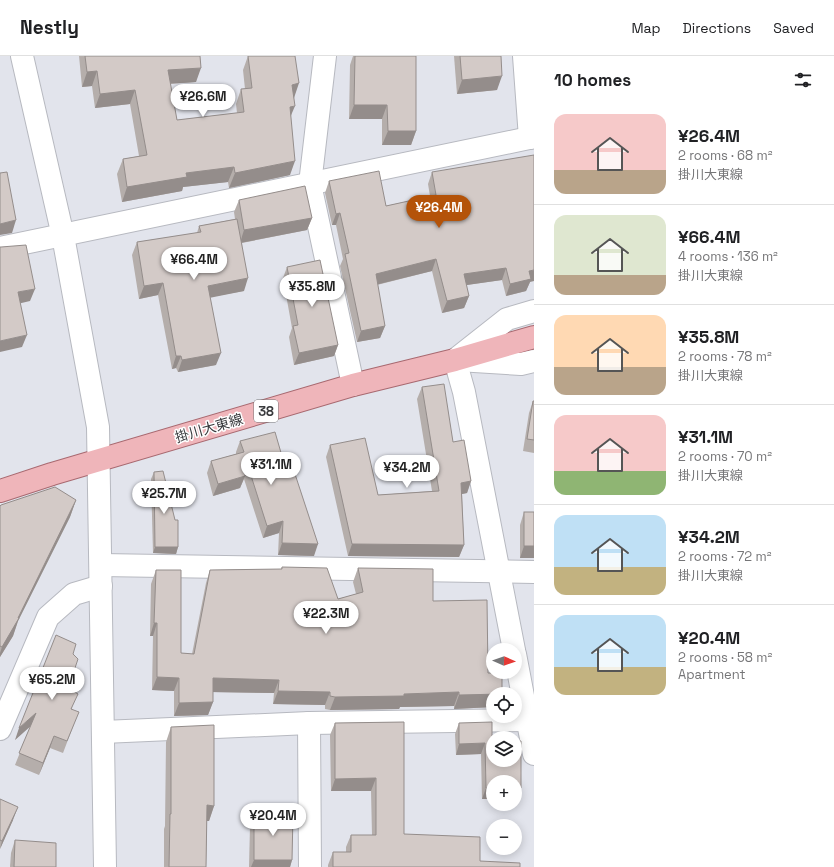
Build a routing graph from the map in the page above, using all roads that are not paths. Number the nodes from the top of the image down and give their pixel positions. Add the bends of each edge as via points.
1 (22, 56) edge
2 (325, 56) edge
3 (524, 56) edge
4 (532, 137) edge
5 (310, 184) junction
6 (63, 236) junction
7 (0, 248) edge
8 (534, 311) edge
9 (534, 337) edge
10 (455, 360) junction
11 (534, 361) edge
12 (353, 385) junction
13 (100, 460) junction
14 (0, 491) edge
15 (499, 570) junction
16 (534, 572) edge
17 (101, 576) junction
18 (513, 643) edge
19 (520, 679) edge
20 (527, 720) junction
21 (309, 723) junction
22 (0, 729) edge
23 (103, 732) junction
24 (534, 754) edge
25 (105, 867) edge
26 (310, 867) edge

1 - 6 street
2 - 5 street
3 - 4 street
4 - 5 street
5 - 6 street
5 - 12 street
6 - 7 street
6 - 13 street via 98,427
8 - 10 street via 507,319
9 - 10 main road, 掛川大東線 / 38
10 - 11 street via 521,364
10 - 12 main road, 掛川大東線 / 38
10 - 15 street via 464,392
12 - 13 main road, 掛川大東線 / 38
13 - 14 main road, 掛川大東線 / 38
13 - 17 street
15 - 16 street
15 - 17 street
15 - 18 street
17 - 22 street via 74,594 48,617
17 - 23 street
19 - 20 street
20 - 21 street
20 - 24 street
21 - 23 street
21 - 26 street
23 - 25 street

